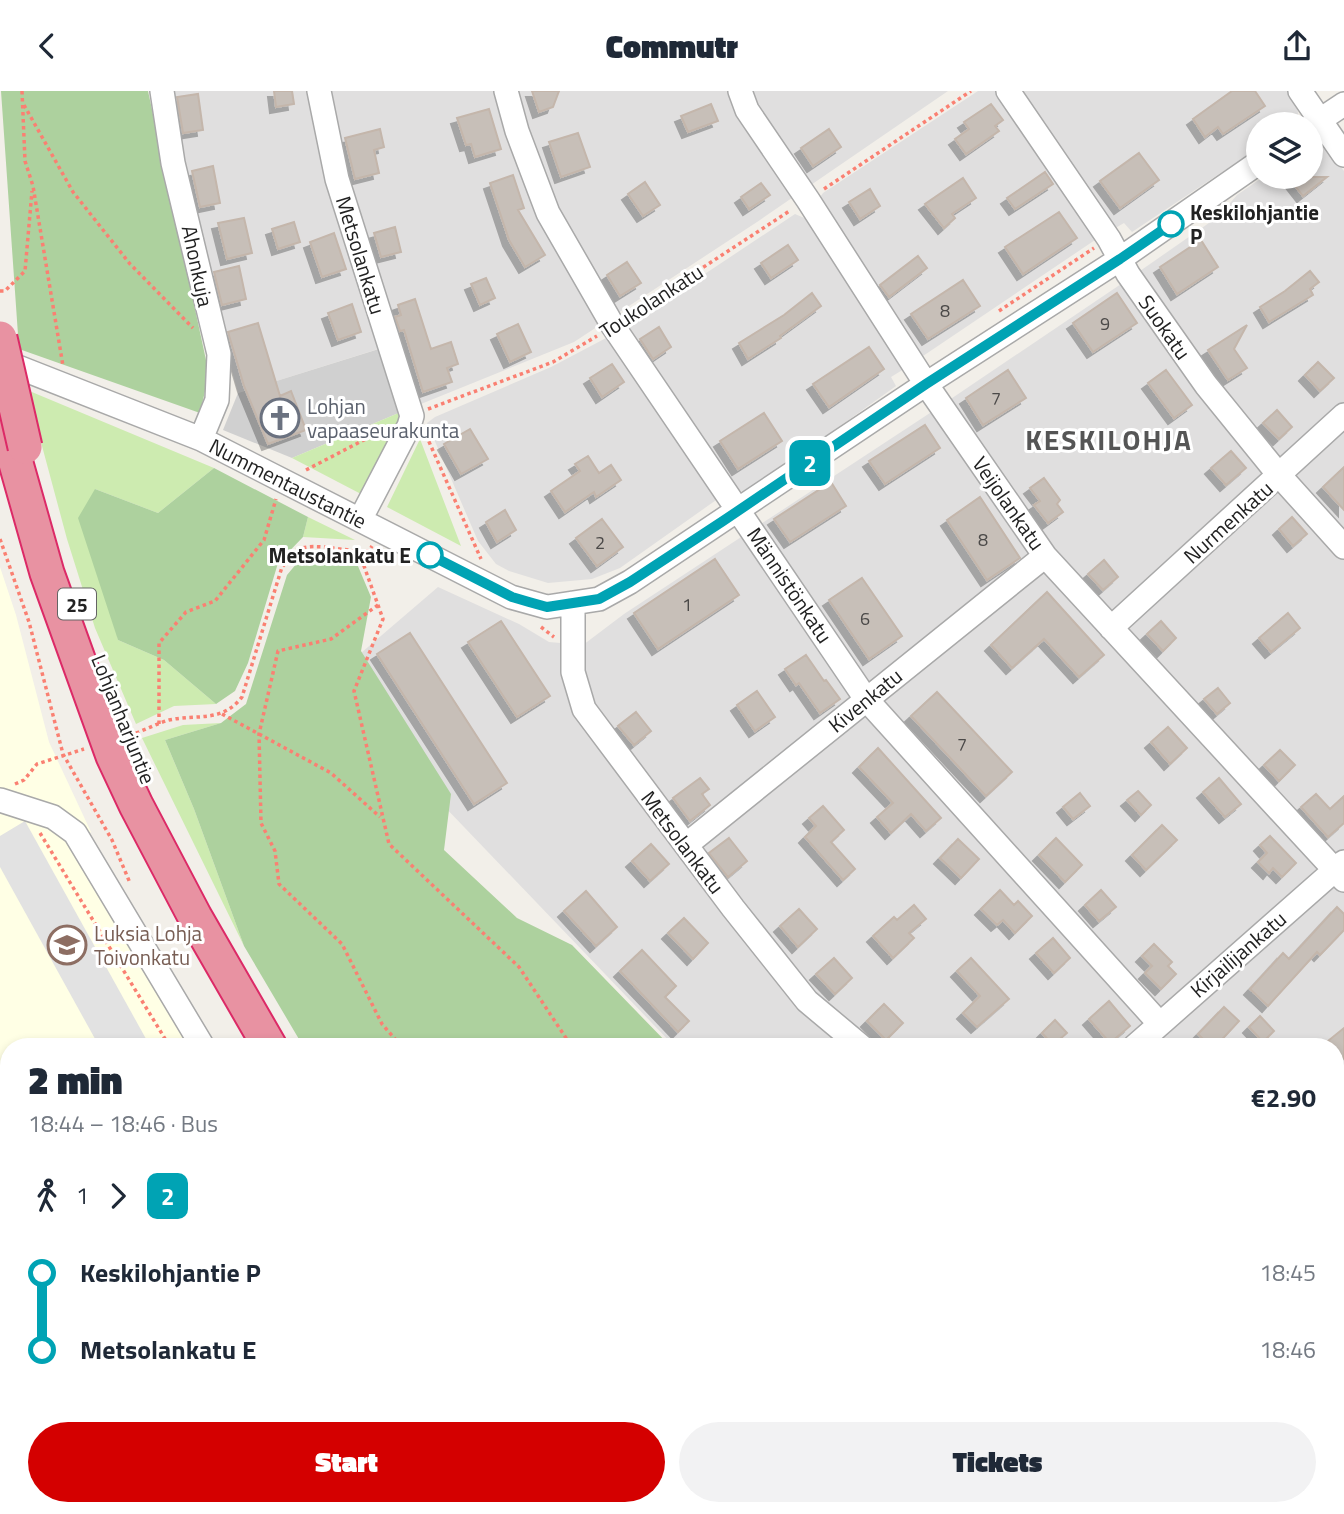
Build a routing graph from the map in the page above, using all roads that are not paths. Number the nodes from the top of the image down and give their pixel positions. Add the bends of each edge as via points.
1 (162, 91) edge
2 (319, 91) edge
3 (506, 91) edge
4 (740, 91) edge
5 (1008, 91) edge
6 (1300, 91) edge
7 (1344, 104) edge
8 (1310, 112) edge
9 (1323, 118) edge
10 (1323, 132) edge
11 (1344, 155) edge
12 (1246, 171) edge
13 (1120, 259) junction
14 (0, 338) edge
15 (0, 359) edge
16 (926, 384) junction
17 (0, 404) edge
18 (1344, 415) edge
19 (201, 439) junction
20 (17, 445) junction
21 (1279, 475) junction
22 (740, 510) junction
23 (360, 520) junction
24 (1344, 547) edge
25 (1045, 556) junction
26 (573, 603) junction
27 (1111, 628) junction
28 (866, 699) junction
29 (2, 800) edge
30 (686, 845) junction
31 (1341, 871) edge
32 (1159, 1023) junction
33 (198, 1038) edge
34 (265, 1038) edge
35 (851, 1038) edge
36 (1143, 1038) edge

1 - 19 street, Ahonkuja via 173,163 219,355 217,400
2 - 23 street, Metsolankatu via 337,179 415,415
3 - 22 street, Männistönkatu via 548,213 613,326
4 - 16 street, Veijolankatu via 747,110
5 - 13 street, Suokatu
6 - 8 street
7 - 9 street
10 - 11 street
12 - 13 street, Nummentaustantie
13 - 16 street, Nummentaustantie
13 - 21 street, Suokatu via 1206,385
14 - 20 highway, Lohjanharjuntie / 25, bridge
15 - 19 street, Nummentaustantie
16 - 22 street, Nummentaustantie
16 - 25 street, Veijolankatu
17 - 20 highway, Lohjanharjuntie / 25
18 - 21 street, Nurmenkatu
19 - 23 street, Nummentaustantie
20 - 34 highway, Lohjanharjuntie / 25 via 139,758 210,914 228,973
21 - 24 street, Suokatu
21 - 27 street, Nurmenkatu
22 - 26 street, Nummentaustantie via 630,582 599,599
22 - 28 street, Männistönkatu
23 - 26 street, Nummentaustantie via 512,597 547,607
25 - 27 street, Veijolankatu
25 - 28 street, Kivenkatu
26 - 30 street, Metsolankatu via 573,672 584,709
27 - 31 street, Veijolankatu
28 - 30 street, Kivenkatu
28 - 32 street, Männistönkatu
29 - 33 street via 53,817 75,833
30 - 35 street, Metsolankatu via 807,1001
31 - 32 street, Kirjailijankatu
32 - 36 street, Kirjailijankatu

